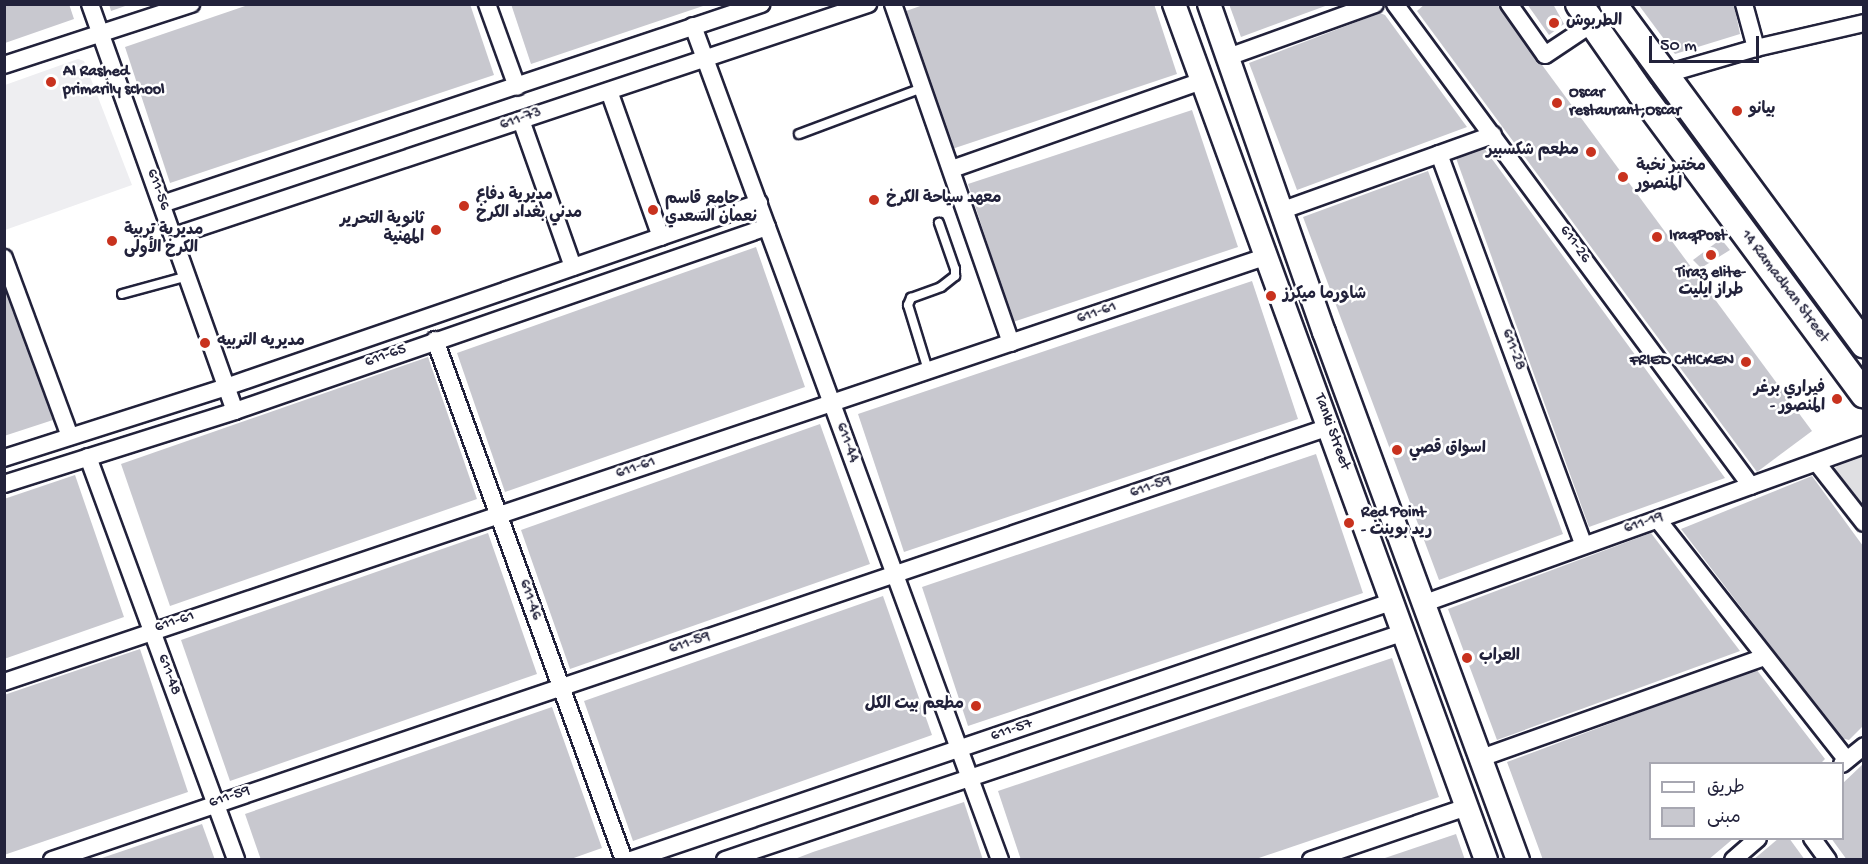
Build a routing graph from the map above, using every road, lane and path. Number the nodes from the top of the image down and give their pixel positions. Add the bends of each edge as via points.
1 (90, 4) edge
2 (190, 4) edge
3 (487, 4) edge
4 (761, 4) edge
5 (868, 4) edge
6 (893, 4) edge
7 (1174, 4) edge
8 (1209, 4) edge
9 (1375, 4) edge
10 (1395, 4) edge
11 (1509, 4) edge
12 (1613, 4) edge
13 (1744, 4) edge
14 (1586, 14) edge
15 (1863, 23) edge
16 (693, 26) junction
17 (100, 34) junction
18 (1756, 48) junction
19 (1228, 57) junction
20 (705, 59) junction
21 (4, 65) edge
22 (1663, 75) junction
23 (1202, 81) junction
24 (517, 87) junction
25 (922, 88) junction
26 (609, 90) junction
27 (520, 120) junction
28 (799, 134) dead end
29 (1493, 135) junction
30 (1439, 154) junction
31 (952, 169) junction
32 (759, 203) junction
33 (162, 204) junction
34 (1283, 210) junction
35 (939, 223) dead end
36 (768, 227) junction
37 (174, 236) junction
38 (661, 237) junction
39 (1268, 256) junction
40 (5, 261) edge
41 (573, 267) junction
42 (188, 276) junction
43 (122, 294) dead end
44 (1324, 332) junction
45 (435, 340) junction
46 (1298, 340) junction
47 (1011, 343) junction
48 (1863, 345) edge
49 (928, 370) junction
50 (226, 387) junction
51 (1863, 394) edge
52 (831, 402) junction
53 (235, 411) junction
54 (1329, 427) junction
55 (70, 436) junction
56 (1863, 445) edge
57 (88, 457) junction
58 (4, 458) edge
59 (1817, 463) junction
60 (4, 484) edge
61 (1751, 486) junction
62 (500, 516) junction
63 (1658, 520) junction
64 (1863, 523) edge
65 (1584, 545) junction
66 (895, 574) junction
67 (1394, 601) junction
68 (1425, 603) junction
69 (152, 631) junction
70 (1405, 632) junction
71 (1766, 657) junction
72 (1451, 674) junction
73 (4, 682) edge
74 (1424, 684) junction
75 (560, 688) junction
76 (1863, 746) edge
77 (959, 749) junction
78 (1481, 758) junction
79 (1845, 762) edge
80 (970, 778) junction
81 (216, 803) junction
82 (1467, 807) junction
83 (1756, 840) edge
84 (1813, 840) edge
85 (52, 860) edge
86 (236, 860) edge
87 (624, 860) edge
88 (631, 860) edge
89 (725, 860) edge
90 (1000, 860) edge
91 (1311, 860) edge
92 (1486, 860) edge
93 (1518, 860) edge
94 (1733, 860) edge
95 (1828, 860) edge

1 - 17 street, 611-56
2 - 17 street
3 - 24 street
4 - 16 street, 611-73
5 - 20 street, 611-73
6 - 25 street
7 - 23 street, Tanki Street
8 - 19 street, Tanki Street
9 - 19 street
10 - 29 street, 611-26
11 - 14 street via 1545,55
12 - 22 main road, 14 Ramadhan Street
13 - 18 street
14 - 51 main road, 14 Ramadhan Street
15 - 18 street
16 - 20 street, 611-44
16 - 24 street, 611-73
17 - 21 street
17 - 33 street, 611-56
18 - 22 street
19 - 34 street, Tanki Street
20 - 26 street, 611-73
20 - 32 street, 611-44
22 - 48 main road, 14 Ramadhan Street
23 - 31 street
23 - 39 street, Tanki Street
24 - 33 street, 611-73
25 - 28 lane
25 - 31 street
26 - 27 street, 611-73
26 - 38 street
27 - 37 street, 611-73
27 - 41 street
29 - 30 street
29 - 61 street, 611-26
30 - 34 street
30 - 65 street, 611-28
31 - 47 street
32 - 36 street, 611-44
32 - 38 street, 611-65
33 - 37 street, 611-56
34 - 44 street, Tanki Street
35 - 49 lane via 955,276 941,287 911,297 908,305
36 - 45 street, 611-65
36 - 52 street, 611-44
37 - 42 street, 611-56
38 - 41 street, 611-65
39 - 46 street, Tanki Street
39 - 47 street, 611-61
40 - 55 street
41 - 50 street, 611-65
42 - 43 lane
42 - 50 street, 611-56
44 - 46 street
44 - 68 street, Tanki Street
45 - 53 street, 611-65
45 - 62 street, 611-46
46 - 54 street, Tanki Street
47 - 49 street, 611-61
49 - 52 street, 611-61
50 - 53 street, 611-56
50 - 55 street, 611-65
52 - 62 street, 611-61
52 - 66 street, 611-44
53 - 57 street, 611-65
54 - 66 street, 611-59
54 - 67 street, Tanki Street
55 - 58 street, 611-65
56 - 59 street, 611-19
57 - 60 street, 611-65
57 - 69 street, 611-48
59 - 61 street, 611-19
59 - 64 street
61 - 63 street, 611-19
62 - 69 street, 611-61
62 - 75 street, 611-46
63 - 65 street, 611-19
63 - 71 street
65 - 68 street, 611-19
66 - 75 street, 611-59
66 - 77 street, 611-44
67 - 70 street, Tanki Street
67 - 77 street, 611-57
68 - 72 street, Tanki Street
69 - 73 street, 611-61
69 - 81 street, 611-48
70 - 74 street, Tanki Street
70 - 80 street, 611-57
71 - 78 street
71 - 79 street
72 - 74 street
72 - 78 street, Tanki Street
74 - 82 street, Tanki Street
75 - 81 street, 611-59
75 - 87 street, 611-46
76 - 79 street
77 - 80 street, 611-44
77 - 88 street, 611-57
78 - 93 street, Tanki Street
80 - 89 street, 611-57
80 - 90 street, 611-44
81 - 85 street, 611-59
81 - 86 street, 611-48
82 - 91 street
82 - 92 street, Tanki Street
83 - 94 street
84 - 95 street

